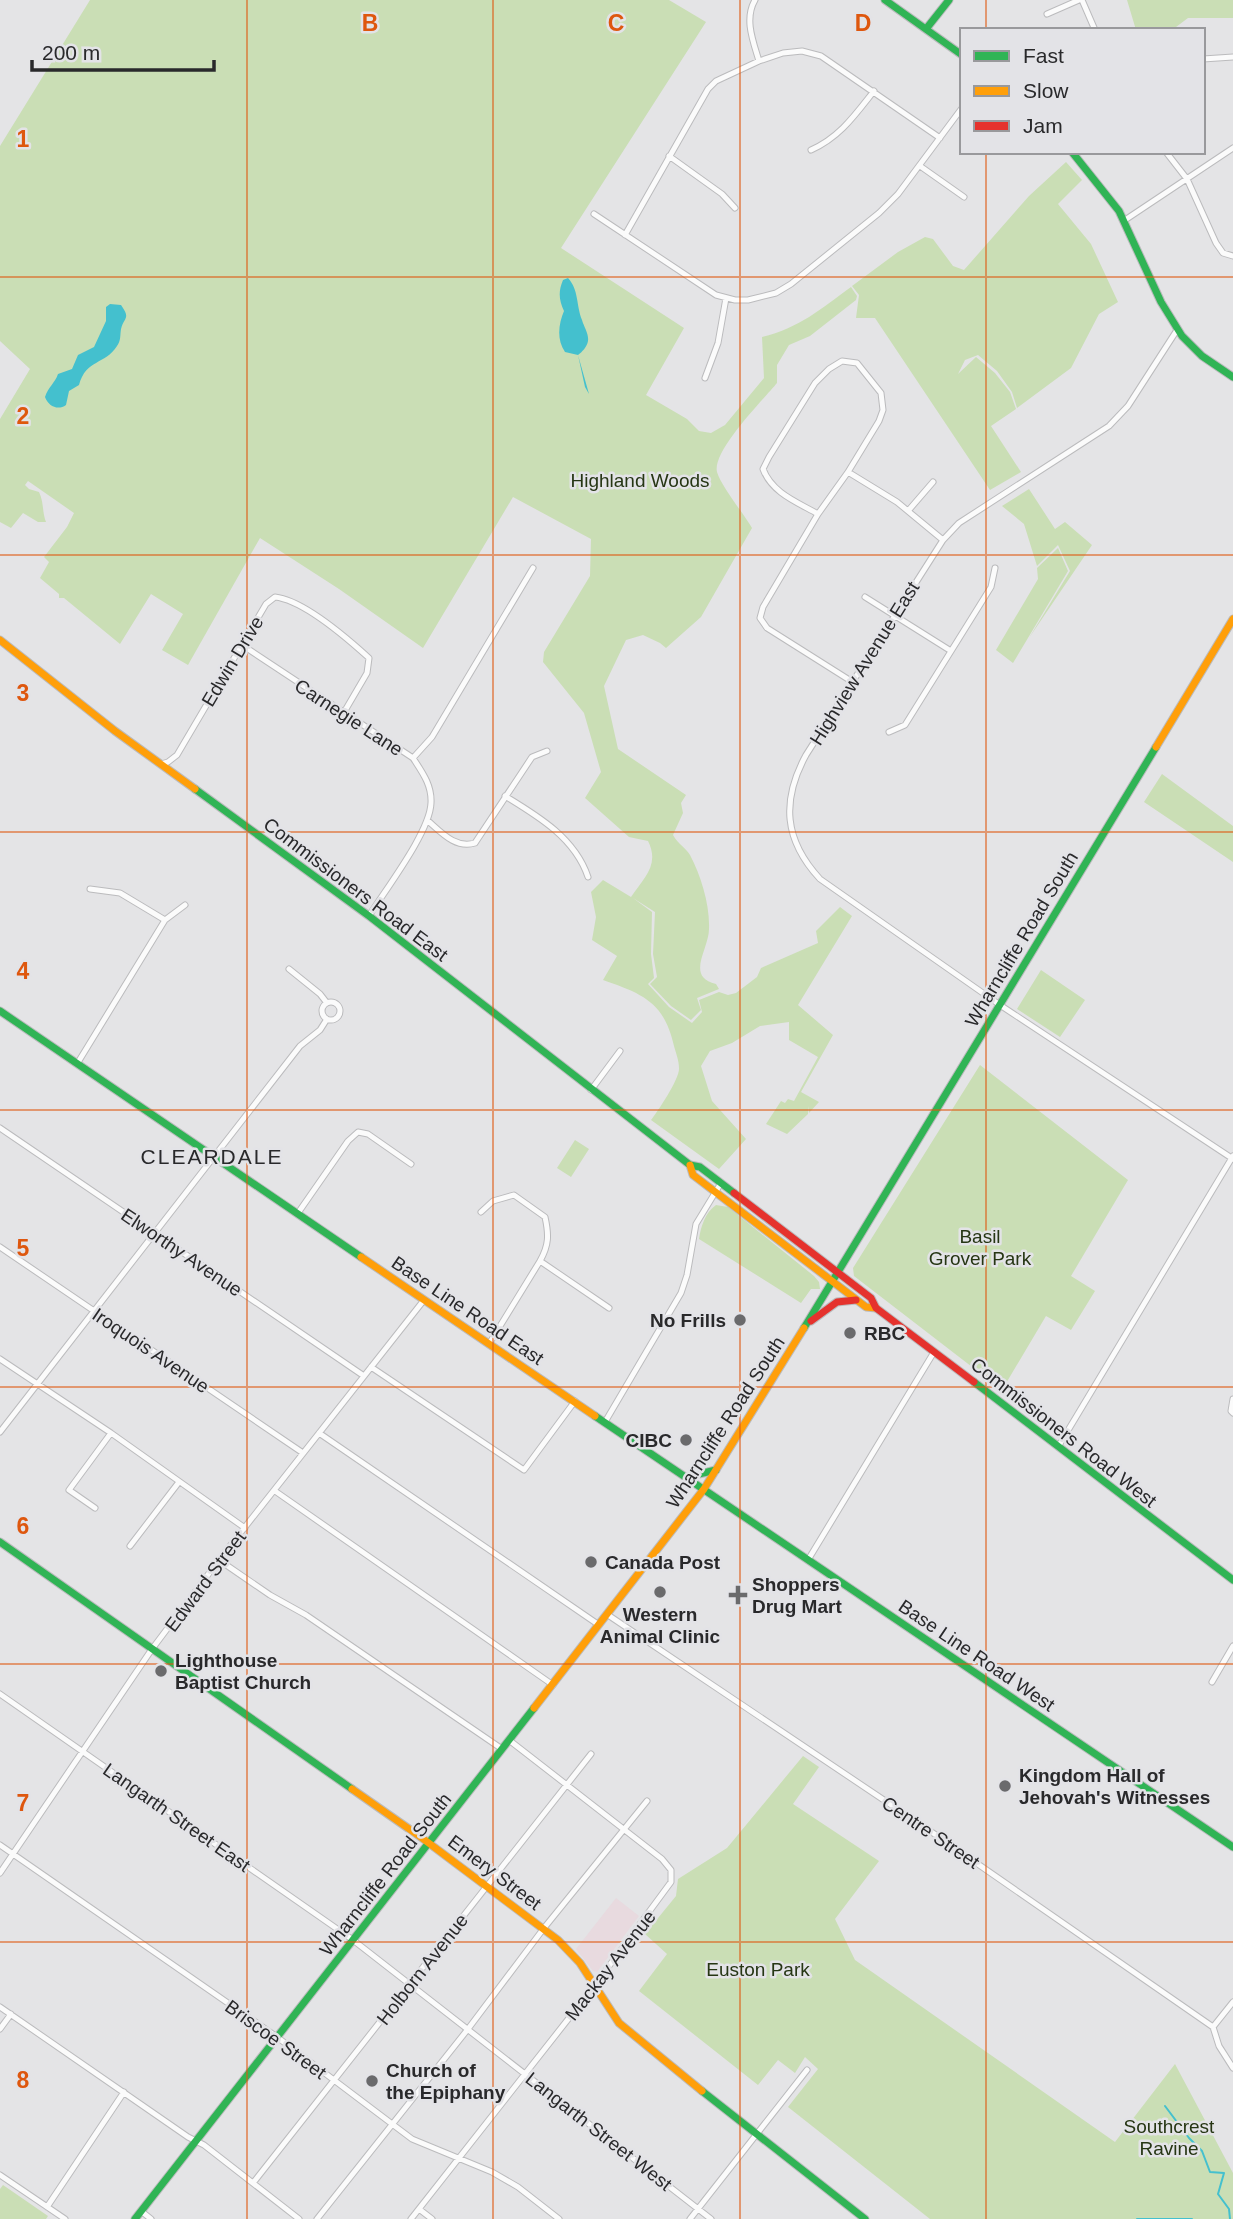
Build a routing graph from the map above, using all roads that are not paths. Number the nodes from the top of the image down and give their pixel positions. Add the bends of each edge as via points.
1 (755, 0) edge
2 (885, 0) edge
3 (949, 0) edge
4 (1081, 0) edge
5 (1047, 14) dead end
6 (1094, 28) edge
7 (926, 29) junction
8 (960, 54) edge
9 (1233, 57) edge
10 (1205, 59) edge
11 (759, 61) junction
12 (874, 92) junction
13 (960, 111) edge
14 (940, 138) junction
15 (1233, 148) edge
16 (811, 150) dead end
17 (1074, 154) edge
18 (1168, 154) edge
19 (669, 156) junction
20 (920, 166) junction
21 (1187, 179) junction
22 (964, 197) dead end
23 (735, 208) dead end
24 (594, 214) dead end
25 (1125, 220) junction
26 (625, 235) junction
27 (1233, 256) edge
28 (726, 298) junction
29 (1177, 330) junction
30 (1233, 377) edge
31 (705, 378) dead end
32 (848, 472) junction
33 (933, 482) dead end
34 (908, 511) junction
35 (818, 514) junction
36 (943, 540) junction
37 (533, 568) dead end
38 (995, 568) dead end
39 (865, 597) dead end
40 (894, 615) junction
41 (1233, 619) edge
42 (0, 640) edge
43 (242, 645) junction
44 (951, 651) junction
45 (851, 681) junction
46 (342, 714) junction
47 (889, 732) dead end
48 (547, 751) dead end
49 (413, 758) junction
50 (161, 764) junction
51 (505, 796) junction
52 (426, 820) junction
53 (588, 877) dead end
54 (90, 889) dead end
55 (185, 905) dead end
56 (369, 916) junction
57 (165, 920) junction
58 (289, 969) dead end
59 (327, 1003) junction
60 (1000, 1005) junction
61 (0, 1012) edge
62 (327, 1019) junction
63 (621, 1051) dead end
64 (77, 1064) junction
65 (591, 1090) junction
66 (0, 1128) edge
67 (214, 1157) junction
68 (1233, 1158) edge
69 (411, 1164) dead end
70 (690, 1166) junction
71 (721, 1183) junction
72 (715, 1192) junction
73 (481, 1212) dead end
74 (298, 1213) junction
75 (153, 1233) junction
76 (0, 1247) edge
77 (540, 1261) junction
78 (838, 1272) junction
79 (832, 1282) junction
80 (425, 1300) junction
81 (858, 1301) junction
82 (609, 1308) dead end
83 (876, 1308) junction
84 (93, 1311) junction
85 (806, 1325) junction
86 (489, 1344) junction
87 (934, 1352) junction
88 (0, 1359) edge
89 (371, 1367) junction
90 (364, 1376) junction
91 (37, 1383) junction
92 (1233, 1399) edge
93 (575, 1401) junction
94 (1233, 1413) edge
95 (605, 1422) junction
96 (0, 1432) edge
97 (111, 1433) junction
98 (319, 1433) junction
99 (1058, 1447) junction
100 (303, 1453) junction
101 (716, 1469) junction
102 (686, 1477) junction
103 (179, 1482) junction
104 (704, 1489) junction
105 (275, 1491) junction
106 (95, 1508) dead end
107 (245, 1528) junction
108 (0, 1542) edge
109 (130, 1546) dead end
110 (219, 1560) junction
111 (808, 1560) junction
112 (1233, 1580) edge
113 (608, 1615) junction
114 (599, 1625) junction
115 (1233, 1646) edge
116 (152, 1649) junction
117 (1212, 1682) dead end
118 (553, 1685) junction
119 (0, 1695) edge
120 (509, 1740) junction
121 (502, 1749) junction
122 (83, 1751) junction
123 (591, 1754) dead end
124 (567, 1785) junction
125 (647, 1801) dead end
126 (623, 1830) junction
127 (429, 1843) junction
128 (0, 1845) edge
129 (1233, 1847) edge
130 (13, 1854) junction
131 (0, 1873) edge
132 (487, 1886) junction
133 (544, 1928) junction
134 (353, 1940) junction
135 (411, 1984) junction
136 (595, 1985) junction
137 (1233, 2001) edge
138 (0, 2007) edge
139 (11, 2014) junction
140 (1213, 2027) junction
141 (0, 2028) edge
142 (468, 2029) junction
143 (278, 2037) junction
144 (1233, 2068) edge
145 (807, 2070) dead end
146 (526, 2074) junction
147 (334, 2081) junction
148 (124, 2092) junction
149 (392, 2124) junction
150 (756, 2133) junction
151 (197, 2141) junction
152 (458, 2159) junction
153 (0, 2175) edge
154 (253, 2183) junction
155 (47, 2207) junction
156 (419, 2209) junction
157 (699, 2209) junction
158 (141, 2211) junction
159 (65, 2219) edge
160 (135, 2219) edge
161 (151, 2219) edge
162 (299, 2219) edge
163 (317, 2219) edge
164 (411, 2219) edge
165 (432, 2219) edge
166 (559, 2219) edge
167 (691, 2219) edge
168 (712, 2219) edge
169 (865, 2219) edge

1 - 11 street via 749,20
2 - 7 main road
3 - 7 main road
4 - 5 street
4 - 6 street
7 - 8 main road
9 - 10 street
11 - 12 street via 802,51 821,55
11 - 19 street via 708,89
12 - 14 street
12 - 16 street via 844,130
13 - 14 street
14 - 20 street
15 - 21 street
17 - 25 main road
18 - 21 street
19 - 23 street
19 - 26 street
20 - 22 street
20 - 28 street via 880,213 791,284 759,298
21 - 25 street
21 - 27 street via 1216,243 1223,253
24 - 26 street
25 - 29 main road
26 - 28 street via 696,284
28 - 31 street via 719,343
29 - 30 main road via 1202,357
29 - 36 street, Highview Avenue East via 1128,406 1109,426 959,523
32 - 34 street
32 - 35 street
32 - 35 street via 880,421 883,401 863,368 842,361 815,383 763,469 776,489
33 - 34 street
34 - 36 street
35 - 45 street via 761,618 767,628
36 - 40 street, Highview Avenue East
37 - 49 street via 432,737
38 - 44 street via 991,587
39 - 40 street
40 - 44 street
40 - 45 street, Highview Avenue East
41 - 60 main road, Wharncliffe Road South
42 - 50 main road, Commissioners Road East
43 - 46 street, Carnegie Lane
43 - 46 street, Edwin Drive via 266,604 275,597 288,598 369,658 367,673
43 - 50 street, Edwin Drive via 177,755
44 - 47 street via 905,725
45 - 60 street, Highview Avenue East via 793,785 789,816 797,847 820,879
46 - 49 street, Carnegie Lane
48 - 51 street via 532,757
49 - 52 street, Carnegie Lane via 429,788
50 - 56 main road, Commissioners Road East
51 - 52 street via 475,843 455,842
51 - 53 street via 563,838 582,859
52 - 56 street, Carnegie Lane
54 - 57 street via 120,893
55 - 57 street
56 - 65 main road, Commissioners Road East
57 - 64 street
58 - 59 street
59 - 62 street via 322,1011
59 - 62 street via 336,1003 341,1011 336,1019
60 - 68 street, Highview Avenue East
60 - 78 main road, Wharncliffe Road South
61 - 64 main road, Base Line Road East
62 - 67 street via 300,1046
63 - 65 street
64 - 67 main road, Base Line Road East
65 - 70 main road, Commissioners Road East
66 - 75 street, Elworthy Avenue
67 - 74 main road, Base Line Road East
67 - 75 street
68 - 99 street
69 - 74 street via 358,1132
70 - 71 main road, Commissioners Road East
70 - 72 main road, Commissioners Road East via 693,1175
71 - 72 street
71 - 78 main road, Commissioners Road East
72 - 79 main road, Commissioners Road East
72 - 95 street via 696,1224 681,1293
73 - 77 street via 493,1201 514,1195 545,1217 550,1236
74 - 80 main road, Base Line Road East
75 - 84 street
75 - 90 street, Elworthy Avenue
76 - 84 street, Iroquois Avenue
77 - 82 street
77 - 86 street
78 - 79 main road, Wharncliffe Road South
78 - 83 main road, Commissioners Road West via 871,1298
79 - 81 main road, Commissioners Road West
79 - 85 main road, Wharncliffe Road South
80 - 86 main road, Base Line Road East
80 - 89 street, Edward Street
81 - 83 main road, Commissioners Road West
81 - 85 main road via 832,1303
83 - 87 main road, Commissioners Road West
84 - 91 street
84 - 100 street, Iroquois Avenue
85 - 101 main road, Wharncliffe Road South
86 - 93 main road, Base Line Road East
87 - 99 main road, Commissioners Road West
87 - 111 street
88 - 91 street
89 - 90 street, Edward Street
89 - 93 street via 524,1471
90 - 98 street, Edward Street
91 - 96 street
91 - 97 street
92 - 94 street
93 - 95 main road, Base Line Road East
95 - 102 main road, Base Line Road East
97 - 103 street
97 - 106 street via 69,1490
98 - 100 street, Edward Street
98 - 114 street
99 - 112 main road, Commissioners Road West
100 - 105 street, Edward Street
101 - 102 main road
101 - 104 main road, Wharncliffe Road South
102 - 104 main road, Base Line Road East
103 - 107 street
103 - 109 street
104 - 111 main road, Base Line Road West
104 - 113 main road, Wharncliffe Road South
105 - 107 street, Edward Street
105 - 118 street
107 - 110 street, Edward Street
108 - 116 main road, Emery Street
110 - 116 street, Edward Street
110 - 121 street
111 - 129 main road, Base Line Road West
113 - 114 main road, Wharncliffe Road South
113 - 140 street, Centre Street
114 - 118 main road, Wharncliffe Road South
115 - 117 street
116 - 122 street, Edward Street
116 - 127 main road, Emery Street
118 - 120 main road, Wharncliffe Road South
119 - 122 street, Langarth Street East
120 - 121 main road, Wharncliffe Road South
120 - 124 street, Mackay Avenue
121 - 127 main road, Wharncliffe Road South
122 - 130 street, Edward Street
122 - 134 street, Langarth Street East
123 - 124 street, Holborn Avenue
124 - 126 street, Mackay Avenue
124 - 132 street, Holborn Avenue
125 - 126 street
126 - 133 street
126 - 136 street, Mackay Avenue via 662,1859 671,1870 671,1882
127 - 132 main road, Emery Street
127 - 134 main road, Wharncliffe Road South
128 - 130 street, Briscoe Street
130 - 131 street, Edward Street
130 - 143 street, Briscoe Street
132 - 133 main road, Emery Street
132 - 135 street, Holborn Avenue
133 - 136 main road, Emery Street via 569,1949
133 - 142 street
134 - 135 street, Langarth Street West
134 - 143 main road, Wharncliffe Road South
135 - 142 street, Langarth Street West
135 - 147 street, Holborn Avenue
136 - 146 street, Mackay Avenue
136 - 150 main road, Emery Street via 630,2034
137 - 140 street
138 - 139 street
139 - 141 street
139 - 148 street
140 - 144 street
142 - 146 street, Langarth Street West
142 - 149 street
143 - 147 street, Briscoe Street
143 - 151 main road, Wharncliffe Road South
145 - 150 street
146 - 152 street, Mackay Avenue
146 - 157 street, Langarth Street West
147 - 149 street, Briscoe Street
147 - 154 street, Holborn Avenue
148 - 151 street
148 - 155 street
149 - 152 street, Briscoe Street
149 - 163 street
150 - 157 street
150 - 169 main road, Emery Street
151 - 154 street
151 - 158 main road, Wharncliffe Road South
152 - 156 street, Mackay Avenue
152 - 166 street, Briscoe Street via 518,2187
153 - 155 street
154 - 162 street
155 - 159 street
156 - 164 street, Mackay Avenue
156 - 165 street
157 - 167 street
157 - 168 street, Langarth Street West
158 - 160 main road, Wharncliffe Road South
158 - 161 street

